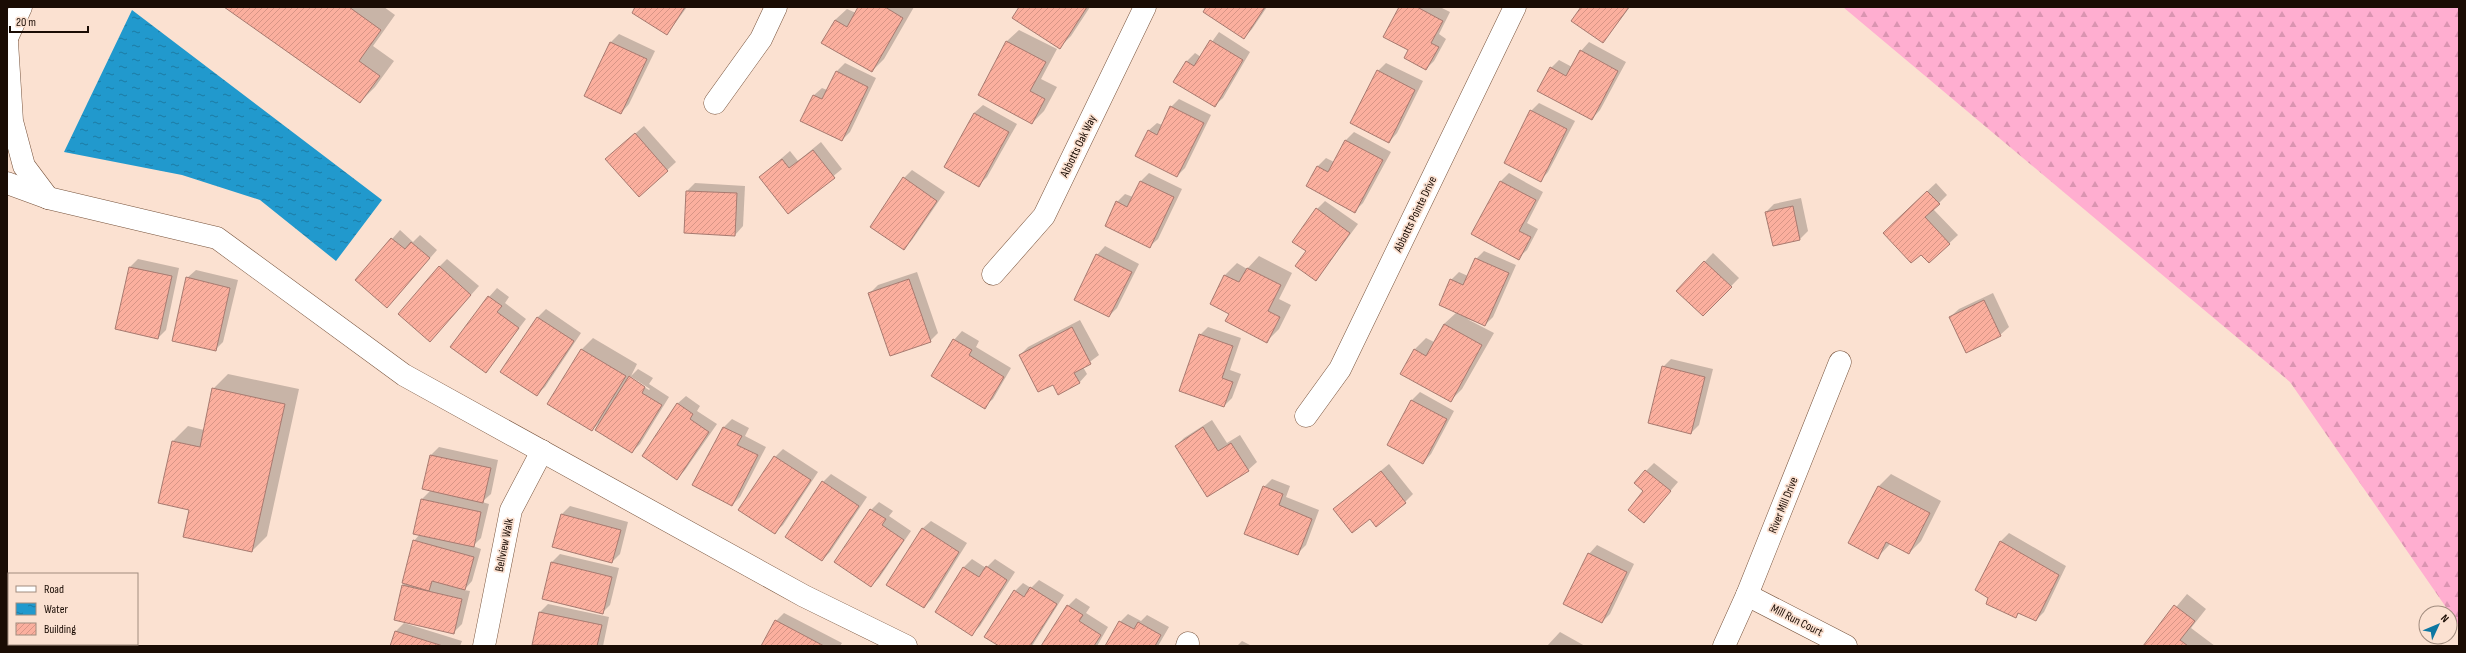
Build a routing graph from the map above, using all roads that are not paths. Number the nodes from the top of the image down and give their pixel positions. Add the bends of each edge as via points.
1 (21, 7) edge
2 (776, 7) edge
3 (1145, 7) edge
4 (1515, 7) edge
5 (7, 38) edge
6 (7, 42) edge
7 (715, 103) dead end
8 (7, 183) edge
9 (48, 198) junction
10 (994, 274) dead end
11 (1840, 362) dead end
12 (1306, 416) dead end
13 (542, 451) junction
14 (1747, 595) junction
15 (882, 641) edge
16 (484, 646) edge
17 (906, 646) edge
18 (1724, 646) edge
19 (1846, 646) edge

1 - 5 street
2 - 7 street via 761,39
3 - 10 street, Abbotts Oak Way via 1044,216
4 - 12 street, Abbotts Pointe Drive via 1340,370
6 - 9 street via 12,121 24,166
8 - 9 street
9 - 13 street via 217,238 404,375
11 - 14 street, River Mill Drive
13 - 15 street
13 - 16 street, Bellview Walk via 511,510
14 - 18 street, River Mill Drive
14 - 19 street, Mill Run Court
15 - 17 street

